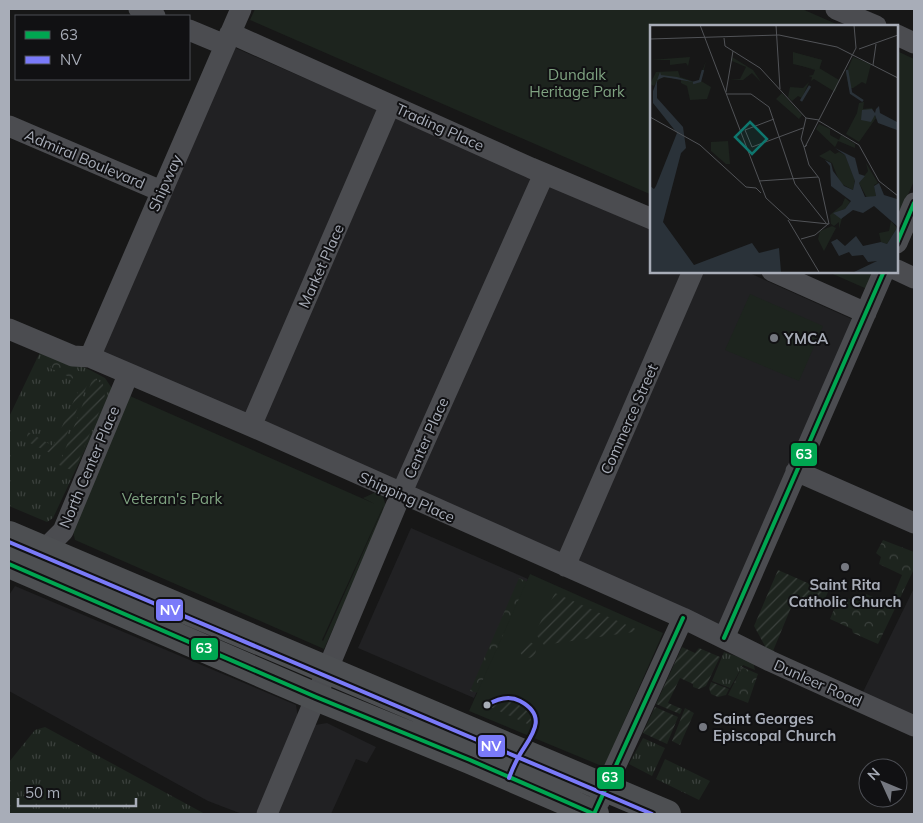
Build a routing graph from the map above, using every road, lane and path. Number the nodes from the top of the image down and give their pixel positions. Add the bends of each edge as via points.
1 (139, 9) edge
2 (241, 9) edge
3 (836, 9) edge
4 (153, 15) edge
5 (874, 25) edge
6 (190, 30) edge
7 (898, 35) edge
8 (228, 39) junction
9 (914, 43) edge
10 (390, 105) junction
11 (9, 126) edge
12 (544, 174) junction
13 (161, 191) junction
14 (914, 203) edge
15 (650, 218) edge
16 (898, 241) edge
17 (898, 270) edge
18 (693, 272) edge
19 (774, 272) edge
20 (884, 272) edge
21 (914, 278) edge
22 (866, 313) junction
23 (9, 329) edge
24 (90, 358) junction
25 (128, 375) junction
26 (251, 426) junction
27 (796, 471) junction
28 (401, 494) junction
29 (914, 523) edge
30 (9, 535) edge
31 (44, 550) junction
32 (565, 566) junction
33 (11, 568) edge
34 (683, 618) junction
35 (724, 638) junction
36 (328, 671) junction
37 (316, 698) junction
38 (914, 726) edge
39 (606, 788) junction
40 (267, 814) edge
41 (594, 814) edge
42 (667, 814) edge

1 - 4 street
2 - 8 street, Shipway
3 - 5 street
6 - 8 street, Trading Place
7 - 9 street
8 - 10 street, Trading Place
8 - 13 street, Shipway
10 - 12 street, Trading Place
10 - 26 street, Market Place
11 - 13 street, Admiral Boulevard
12 - 15 street, Trading Place
12 - 28 street, Center Place
13 - 24 street, Shipway
14 - 16 street
17 - 21 street
18 - 32 street, Commerce Street
19 - 22 street
20 - 22 street
22 - 27 street
23 - 24 street, Shipping Place via 73,356
24 - 25 street, Shipping Place
25 - 26 street, Shipping Place
25 - 31 street, North Center Place via 63,531
26 - 28 street, Shipping Place
27 - 29 street
27 - 35 street
28 - 32 street, Shipping Place
28 - 36 street, Center Place
30 - 31 main road
31 - 33 street, North Center Place
31 - 36 main road
32 - 34 street, Shipping Place
33 - 37 main road
34 - 35 street, Shipping Place
34 - 39 street
35 - 38 street, Dunleer Road
36 - 37 street, Center Place
36 - 39 main road
37 - 40 street, Center Place
37 - 41 main road
39 - 41 street
39 - 42 main road

